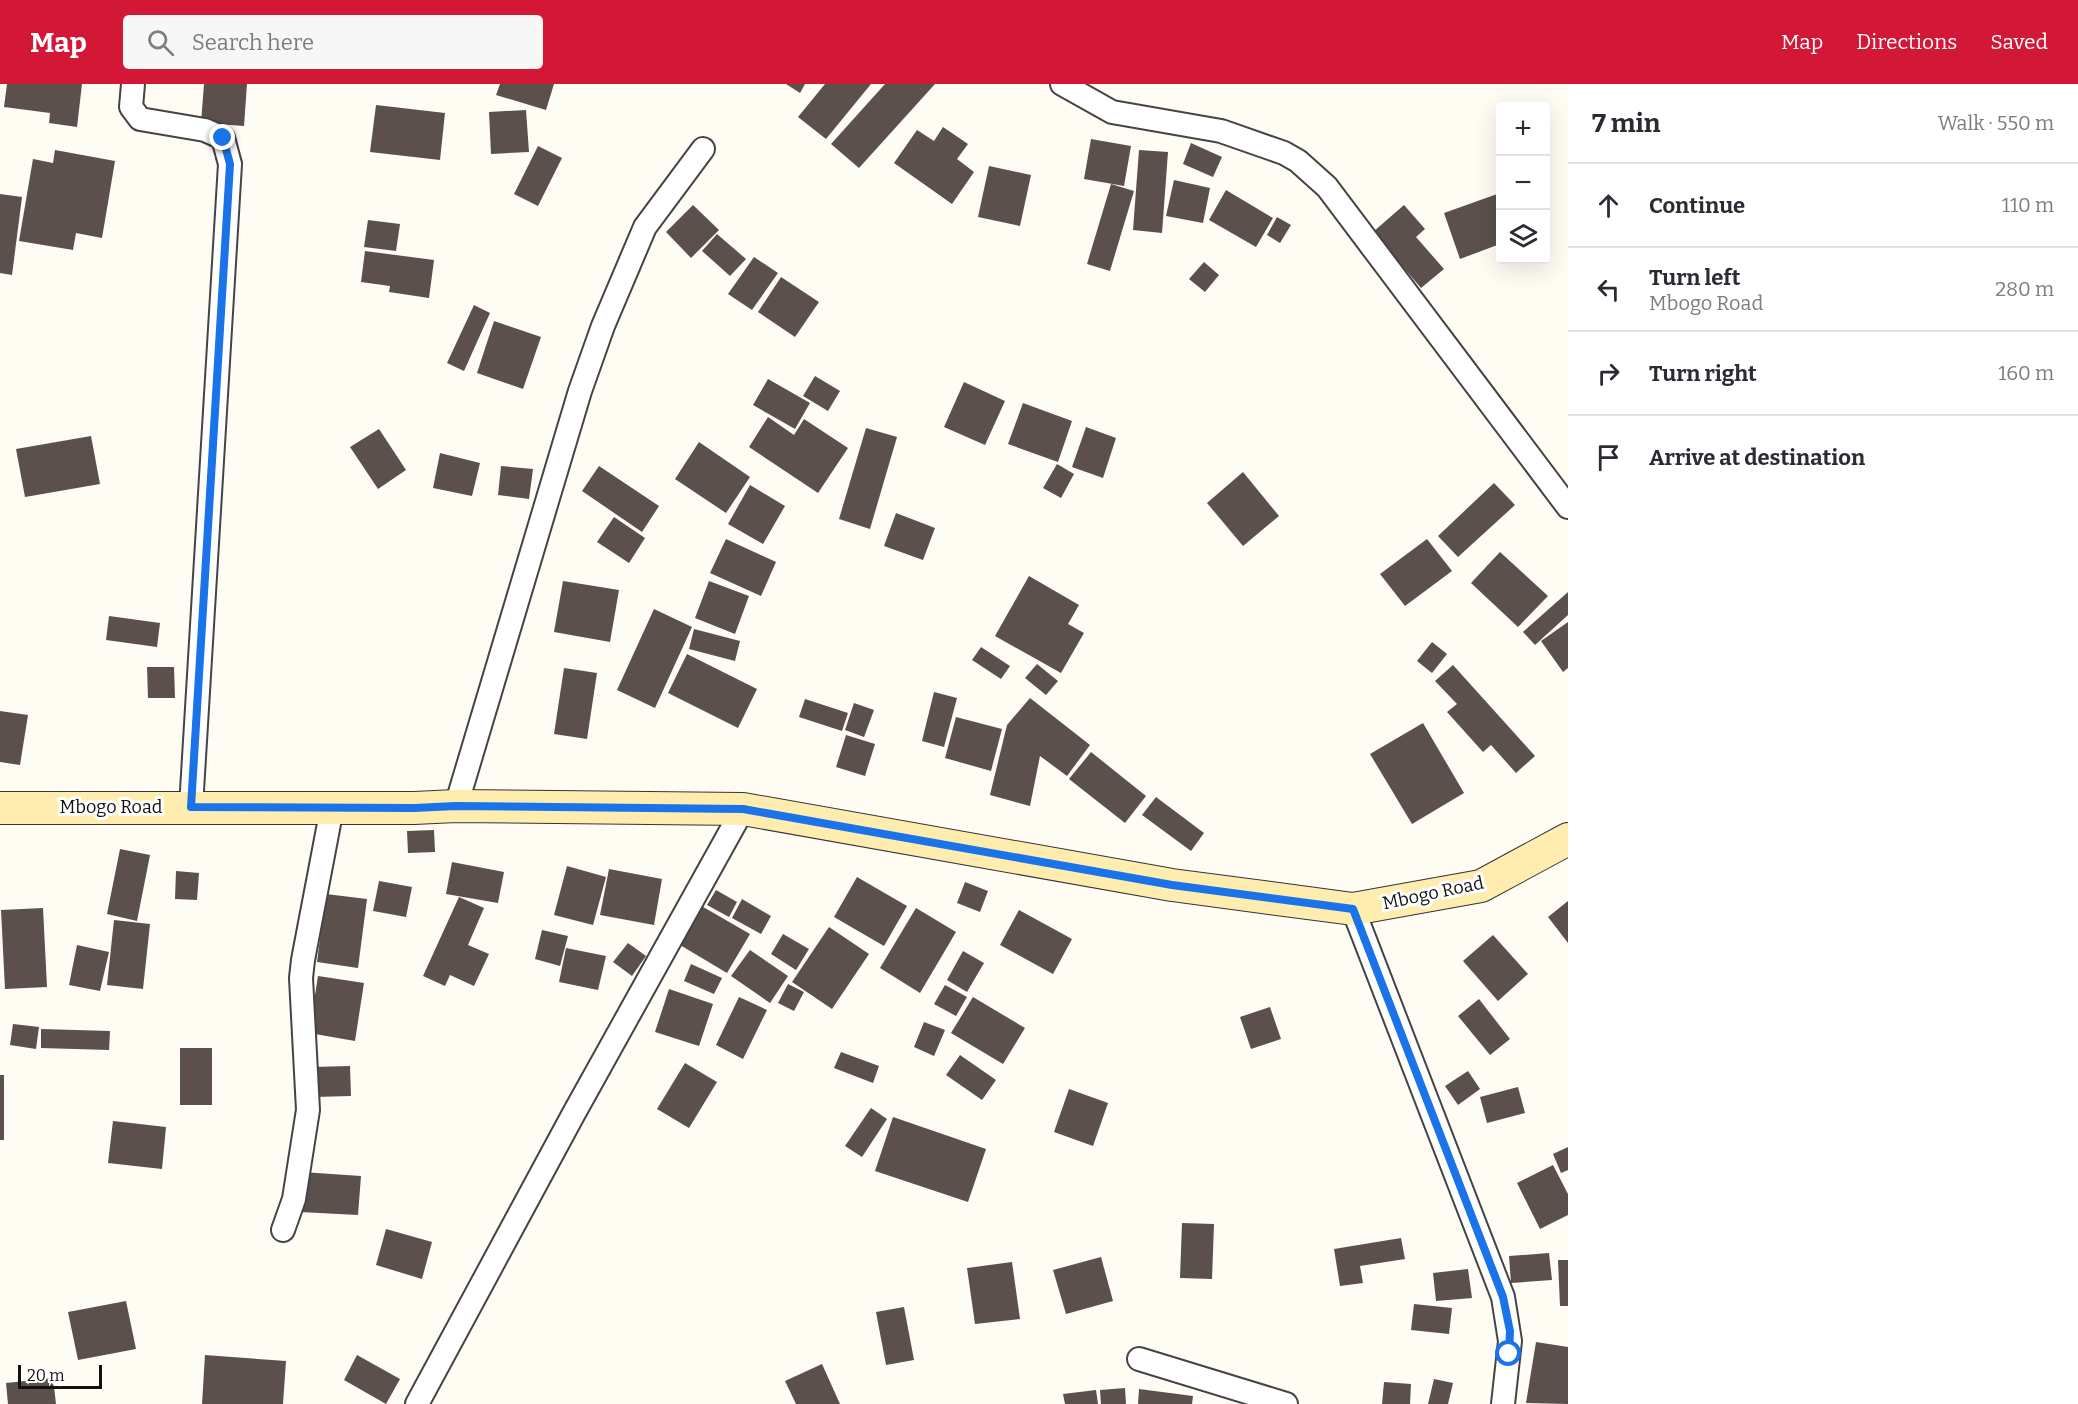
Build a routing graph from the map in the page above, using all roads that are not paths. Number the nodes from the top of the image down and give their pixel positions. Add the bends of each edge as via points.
1 (133, 84) edge
2 (1062, 84) edge
3 (703, 149) dead end
4 (1568, 507) edge
5 (456, 806) junction
6 (191, 807) junction
7 (0, 808) edge
8 (332, 808) junction
9 (743, 809) junction
10 (1568, 839) edge
11 (1353, 909) junction
12 (283, 1230) dead end
13 (1139, 1359) dead end
14 (417, 1404) edge
15 (1286, 1404) edge
16 (1503, 1404) edge

1 - 6 street via 131,107 140,119 205,130 223,138 230,164
2 - 4 street via 1112,112 1221,130 1284,153 1305,167 1327,187
3 - 5 street via 645,227 603,326
5 - 8 main road, Mbogo Road
5 - 9 main road, Mbogo Road
6 - 7 main road, Mbogo Road
6 - 8 main road, Mbogo Road
8 - 12 street via 303,960 308,1110 294,1199
9 - 11 main road, Mbogo Road via 1172,885
9 - 14 street
10 - 11 main road, Mbogo Road via 1481,886
11 - 16 street via 1503,1297 1510,1341
13 - 15 street

